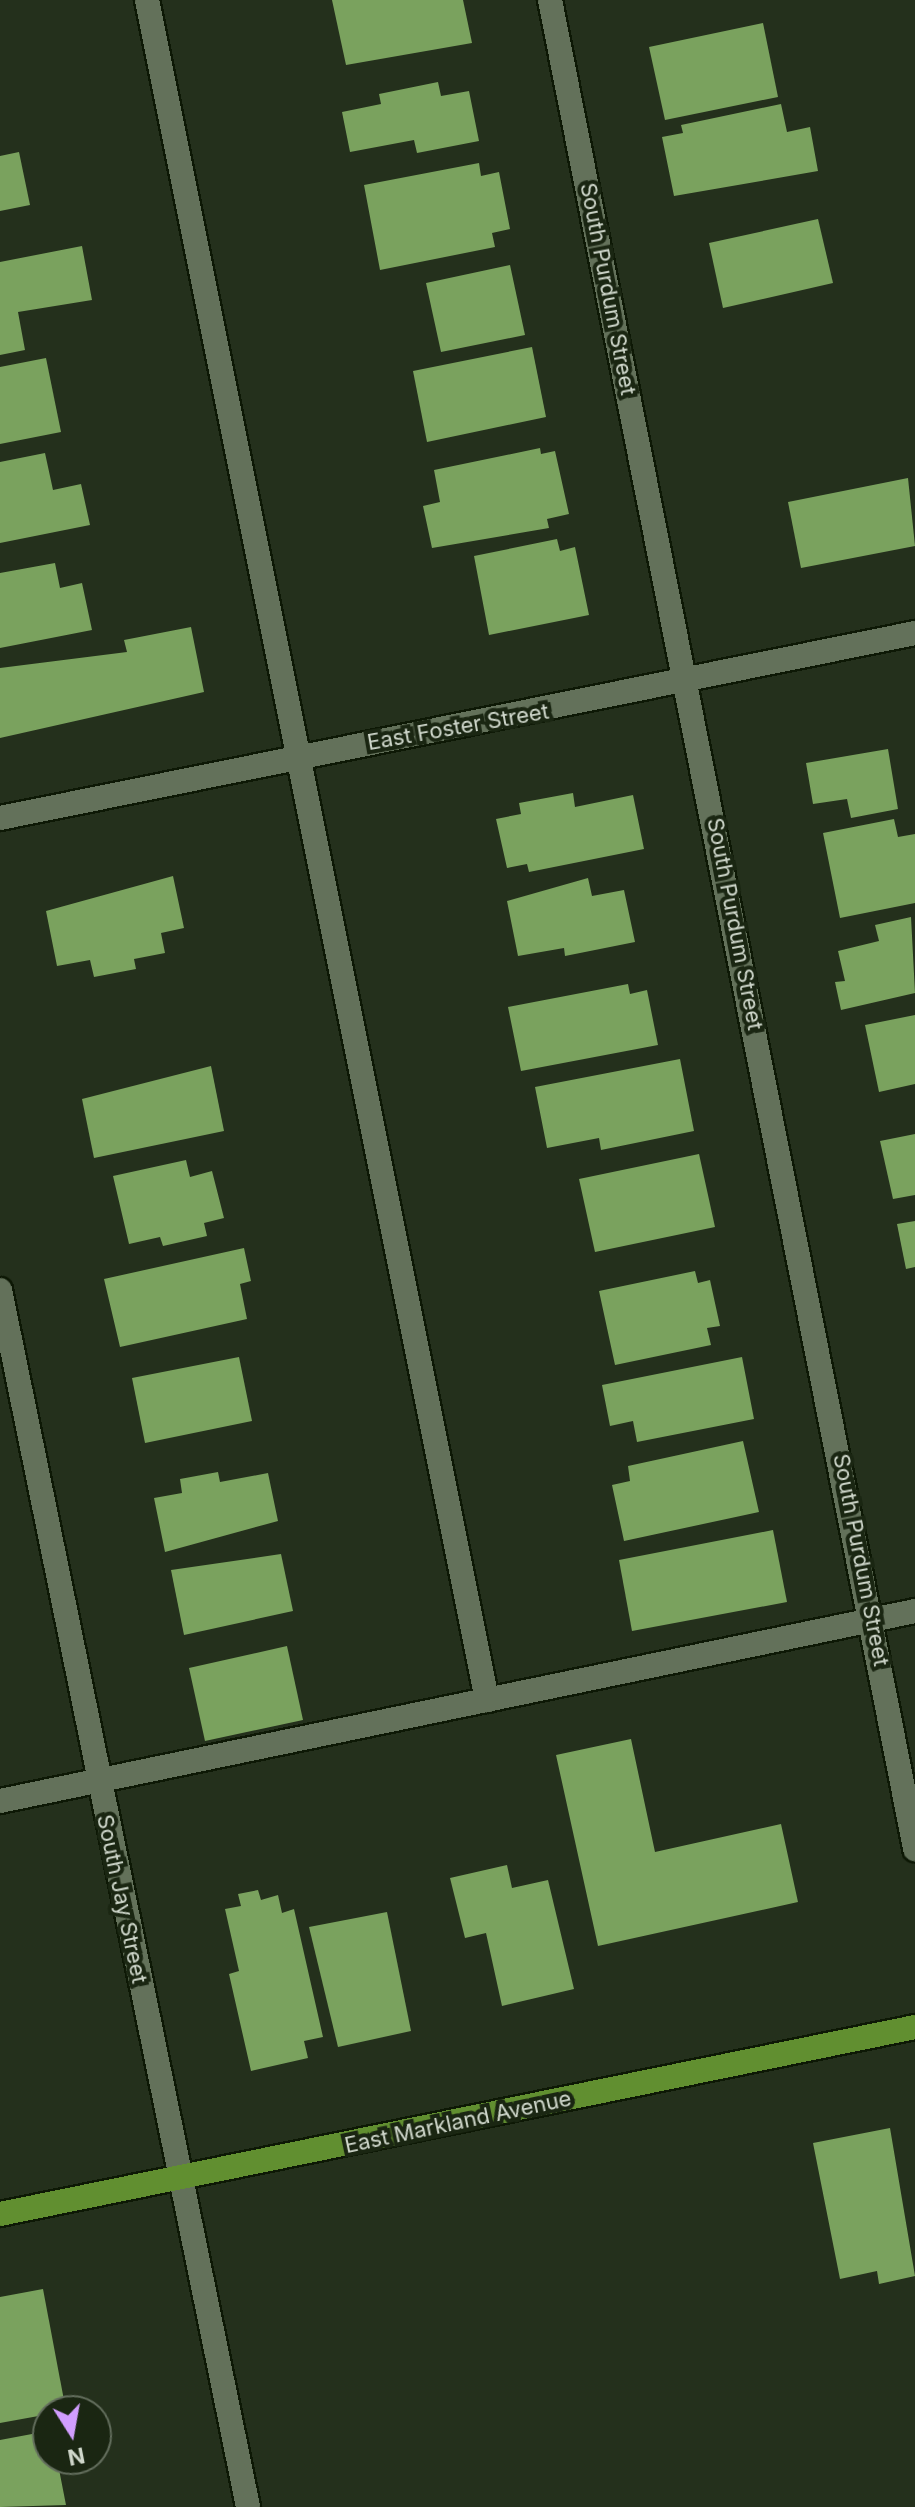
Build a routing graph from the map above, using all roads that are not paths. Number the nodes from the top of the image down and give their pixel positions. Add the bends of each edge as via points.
1 (147, 0) edge
2 (550, 0) edge
3 (915, 633) edge
4 (687, 684) junction
5 (298, 756) junction
6 (0, 818) edge
7 (0, 1290) edge
8 (915, 1611) edge
9 (874, 1620) junction
10 (487, 1700) junction
11 (97, 1780) junction
12 (0, 1801) edge
13 (915, 1849) edge
14 (915, 2027) edge
15 (182, 2179) junction
16 (0, 2214) edge
17 (248, 2507) edge

1 - 5 street
2 - 4 street, South Purdum Street
3 - 4 street, East Foster Street
4 - 5 street, East Foster Street
4 - 9 street, South Purdum Street
5 - 6 street, East Foster Street
5 - 10 street
7 - 11 street, South Jay Street
8 - 9 street
9 - 10 street
9 - 13 street, South Purdum Street
10 - 11 street
11 - 12 street
11 - 15 street, South Jay Street
14 - 15 main road, East Markland Avenue
15 - 16 main road, East Markland Avenue
15 - 17 street, South Jay Street

